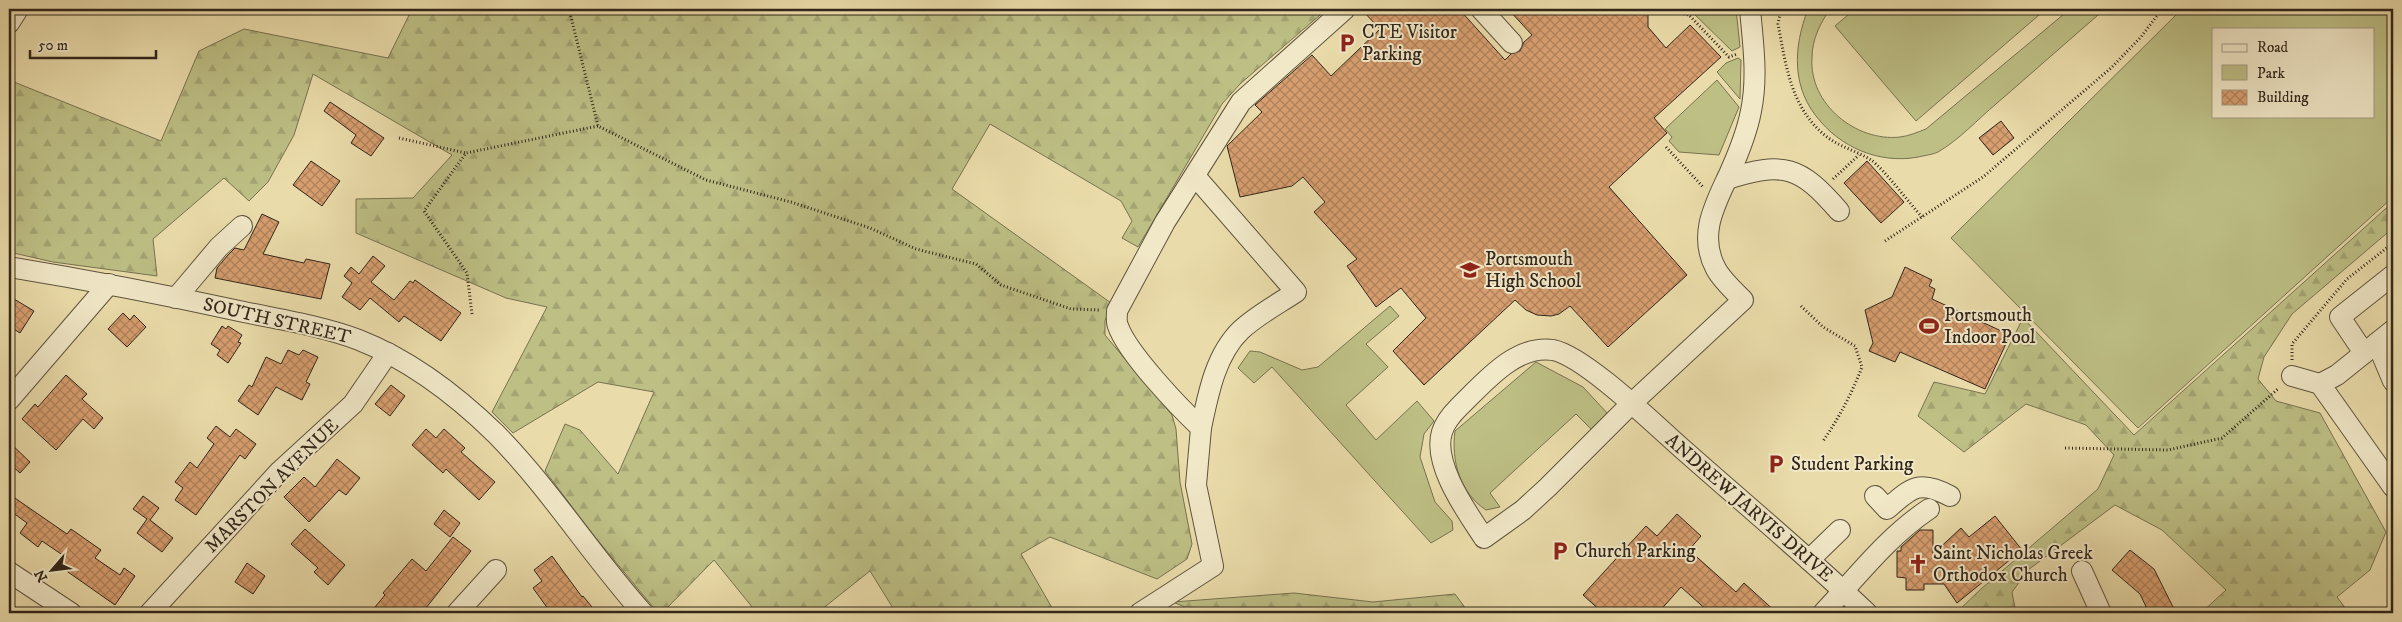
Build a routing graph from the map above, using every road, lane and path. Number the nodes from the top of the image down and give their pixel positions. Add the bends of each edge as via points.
1 (18, 9) edge
2 (569, 9) edge
3 (1345, 9) edge
4 (1481, 9) edge
5 (1663, 9) edge
6 (1750, 9) edge
7 (1786, 9) edge
8 (2162, 9) edge
9 (9, 24) edge
10 (1512, 43) dead end
11 (1745, 52) dead end
12 (598, 126) junction
13 (399, 138) dead end
14 (1666, 147) dead end
15 (466, 153) junction
16 (1859, 155) junction
17 (1195, 176) junction
18 (1727, 179) junction
19 (1831, 182) dead end
20 (1710, 194) dead end
21 (1839, 211) dead end
22 (1922, 218) junction
23 (242, 226) dead end
24 (1885, 242) dead end
25 (2393, 243) edge
26 (9, 267) edge
27 (2393, 275) edge
28 (109, 284) junction
29 (176, 298) junction
30 (1801, 306) dead end
31 (1117, 311) junction
32 (472, 314) dead end
33 (2393, 330) edge
34 (2370, 348) junction
35 (388, 353) junction
36 (2292, 376) junction
37 (2393, 381) edge
38 (2320, 384) junction
39 (9, 400) edge
40 (1631, 404) junction
41 (1201, 428) junction
42 (1823, 441) dead end
43 (2065, 448) dead end
44 (2393, 487) edge
45 (1875, 496) dead end
46 (1950, 496) dead end
47 (1928, 509) dead end
48 (1840, 530) dead end
49 (1809, 560) junction
50 (496, 570) dead end
51 (2082, 571) dead end
52 (9, 572) edge
53 (1844, 591) junction
54 (71, 613) edge
55 (150, 613) edge
56 (457, 613) edge
57 (643, 613) edge
58 (1140, 613) edge
59 (1823, 613) edge
60 (1867, 613) edge
61 (2101, 613) edge

1 - 9 street
2 - 12 path
3 - 17 street via 1241,102
4 - 10 street
5 - 11 path via 1689,15 1729,57
6 - 18 street via 1756,85 1740,150
7 - 16 path via 1780,14 1778,24 1796,99 1813,124 1826,136
8 - 22 path via 2129,51 2111,68 1983,177
12 - 15 path
12 - 31 path via 706,180 791,202 870,228 916,250 976,264 1001,285 1072,309
13 - 15 path
14 - 20 path
15 - 32 path via 424,211 467,273
16 - 19 path
16 - 22 path via 1876,164
17 - 31 street
17 - 41 street via 1296,292 1251,322 1228,347 1211,384
18 - 21 street via 1754,170 1796,172 1812,182
18 - 40 street via 1709,218 1708,234 1715,268 1743,300
22 - 24 path
23 - 29 street via 219,247
25 - 36 path via 2347,279 2292,344
26 - 28 street, SOUTH STREET
27 - 34 street via 2340,318
28 - 29 street, SOUTH STREET
28 - 39 street
29 - 35 street, SOUTH STREET via 338,333
30 - 42 path via 1823,327 1855,346 1862,366 1837,421
31 - 41 street via 1117,325 1125,340 1181,409
33 - 34 street
34 - 37 street
34 - 38 street via 2337,375
35 - 55 street, MARSTON AVENUE via 353,404 280,471
35 - 57 street, SOUTH STREET via 429,379 495,434
36 - 38 street
36 - 43 path via 2222,438 2168,450
38 - 44 street
40 - 40 street via 1591,370 1553,350 1525,354 1485,382 1451,415 1442,432 1441,448 1456,494 1484,538 1523,510
40 - 49 street, ANDREW JARVIS DRIVE
41 - 58 street via 1196,485 1213,566
45 - 46 street via 1887,508 1912,488 1936,488
47 - 53 street via 1907,523 1878,551
48 - 49 street
49 - 53 street, ANDREW JARVIS DRIVE
50 - 56 street
51 - 61 street
52 - 54 street
53 - 59 street
53 - 60 street, ANDREW JARVIS DRIVE

